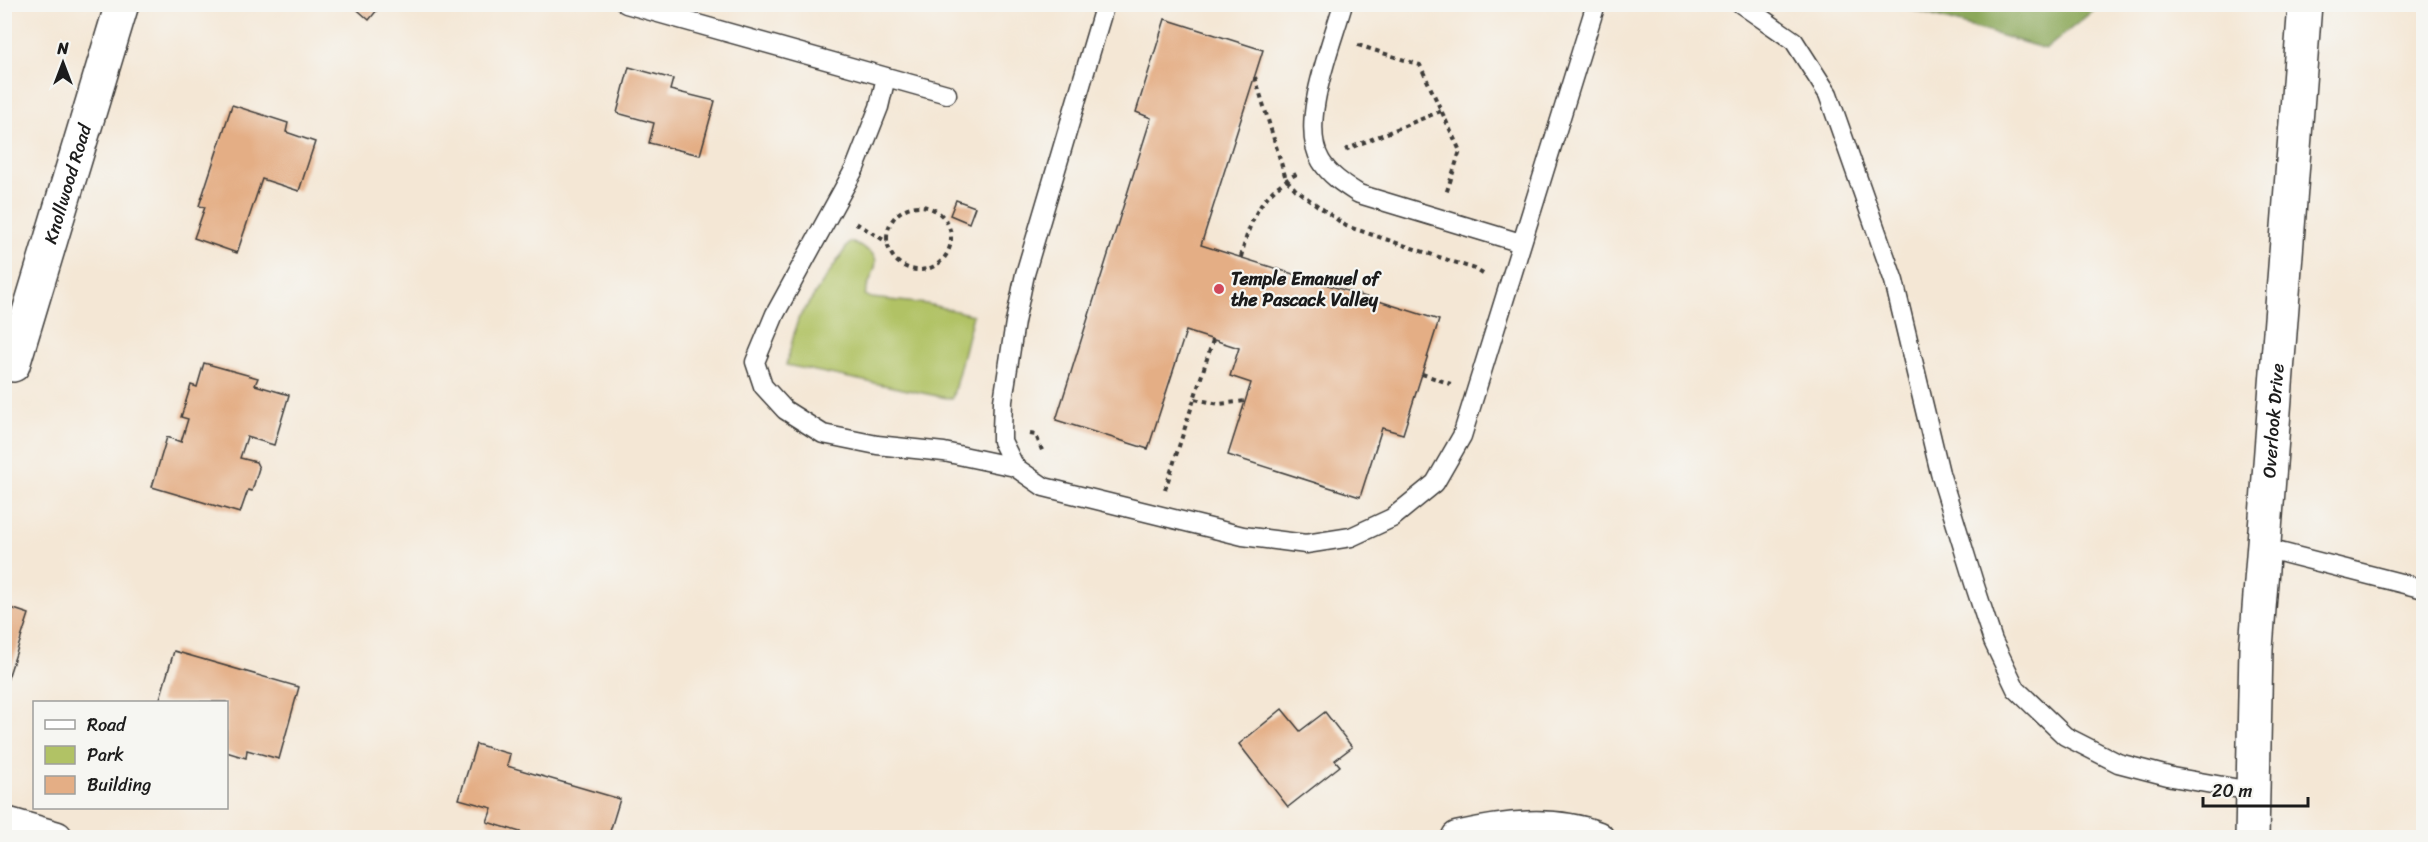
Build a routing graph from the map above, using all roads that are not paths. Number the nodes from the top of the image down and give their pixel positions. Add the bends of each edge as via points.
1 (122, 4) edge
2 (626, 4) edge
3 (1105, 4) edge
4 (1343, 4) edge
5 (1596, 4) edge
6 (1741, 4) edge
7 (2305, 4) edge
8 (886, 77) junction
9 (947, 94) dead end
10 (1521, 243) junction
11 (13, 364) dead end
12 (1015, 467) junction
13 (2264, 548) junction
14 (2424, 589) edge
15 (2251, 791) junction
16 (4, 823) edge
17 (57, 837) edge
18 (1458, 837) edge
19 (1597, 837) edge
20 (2252, 837) edge

1 - 11 street, Knollwood Road
2 - 8 lane
3 - 12 lane via 1025,274 1003,401 1002,441
4 - 10 lane via 1313,110 1312,137 1320,161 1336,179 1359,194
5 - 10 lane
6 - 15 lane via 1794,41 1828,94 1894,281 1940,473 1974,583 2016,689 2065,736 2118,764
7 - 13 street, Overlook Drive
8 - 9 lane
8 - 12 lane via 855,168 775,314 755,362 763,386 785,410 823,434
10 - 12 lane via 1462,436 1435,483 1392,518 1351,537 1306,544 1243,536 1044,487
13 - 14 lane
13 - 15 street, Overlook Drive
15 - 20 street, Overlook Drive
16 - 17 street
18 - 19 street via 1528,828 1562,829

